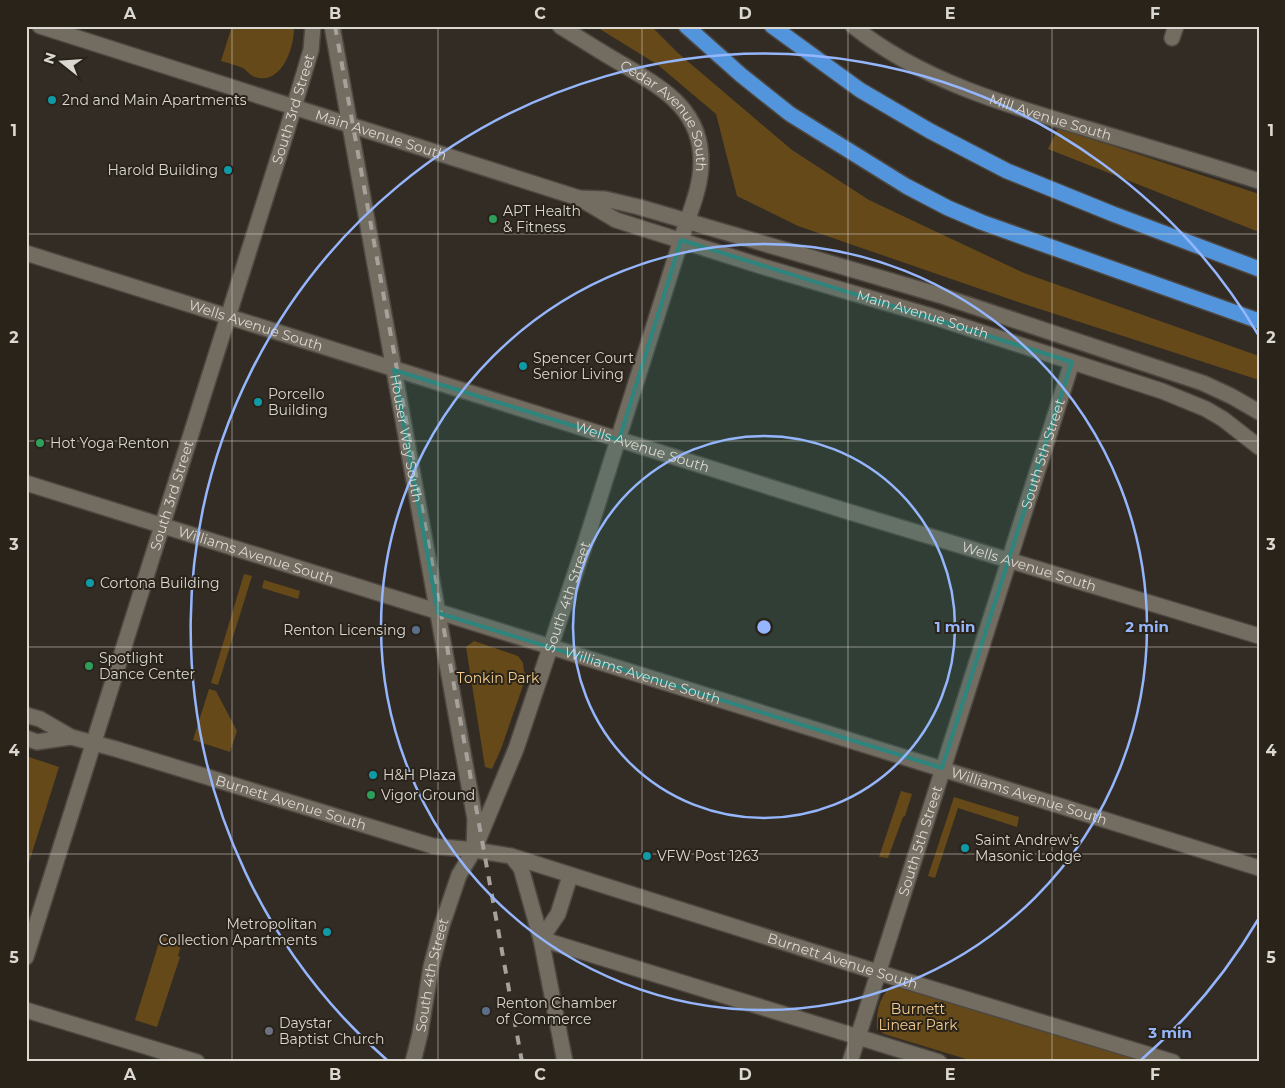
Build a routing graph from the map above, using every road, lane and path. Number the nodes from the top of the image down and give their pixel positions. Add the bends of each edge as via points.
1 (40, 26) edge
2 (332, 26) edge
3 (560, 26) edge
4 (686, 26) edge
5 (772, 26) edge
6 (853, 26) edge
7 (313, 30) edge
8 (294, 107) junction
9 (351, 125) junction
10 (1259, 181) edge
11 (579, 198) junction
12 (686, 221) junction
13 (681, 240) junction
14 (26, 253) edge
15 (1259, 269) edge
16 (227, 317) junction
17 (1259, 321) edge
18 (1072, 362) junction
19 (394, 370) junction
20 (1231, 396) junction
21 (1259, 398) edge
22 (1259, 412) edge
23 (618, 440) junction
24 (1259, 447) edge
25 (26, 483) edge
26 (162, 525) junction
27 (1008, 562) junction
28 (438, 613) junction
29 (1259, 636) edge
30 (550, 645) junction
31 (26, 714) edge
32 (71, 737) junction
33 (26, 738) edge
34 (94, 743) junction
35 (942, 768) junction
36 (474, 850) junction
37 (513, 858) junction
38 (1259, 868) edge
39 (570, 876) junction
40 (541, 939) junction
41 (27, 952) edge
42 (878, 972) junction
43 (26, 1010) edge
44 (857, 1037) junction
45 (197, 1062) edge
46 (413, 1062) edge
47 (566, 1062) edge
48 (850, 1062) edge
49 (939, 1062) edge
50 (1173, 1062) edge

1 - 8 street, Main Avenue South
2 - 9 street, Houser Way South
3 - 12 street, Cedar Avenue South via 666,91 683,108 696,134 701,161
4 - 17 highway via 790,114 939,204
5 - 15 highway via 860,90 1007,171
6 - 10 street, Mill Avenue South via 900,58 960,88
7 - 8 street, South 3rd Street
8 - 9 street, Main Avenue South
8 - 16 street, South 3rd Street
9 - 11 street, Main Avenue South
9 - 19 street, Houser Way South
11 - 12 street, Main Avenue South via 605,199
11 - 13 street, Main Avenue South via 616,220
12 - 13 street, Cedar Avenue South
12 - 20 street, Main Avenue South via 939,295 1170,371
13 - 18 street, Main Avenue South
13 - 23 street, South 4th Street
14 - 16 street, Wells Avenue South
16 - 19 street, Wells Avenue South
16 - 26 street, South 3rd Street
18 - 24 street, Main Avenue South via 1206,409
18 - 27 street, South 5th Street
19 - 23 street, Wells Avenue South
19 - 28 street, Houser Way South
20 - 21 street
20 - 22 street, Main Avenue South
23 - 27 street, Wells Avenue South
23 - 30 street, South 4th Street
25 - 26 street, Williams Avenue South
26 - 28 street, Williams Avenue South
26 - 34 street, South 3rd Street
27 - 29 street, Wells Avenue South
27 - 35 street, South 5th Street
28 - 30 street, Williams Avenue South
28 - 36 street, Houser Way South via 475,819
30 - 35 street, Williams Avenue South
30 - 36 street, South 4th Street via 516,748
31 - 32 street, Burnett Avenue South
32 - 33 street, Burnett Avenue South via 37,742
32 - 34 street, Burnett Avenue South
34 - 36 street, Burnett Avenue South via 433,846
34 - 41 street, South 3rd Street
35 - 38 street, Williams Avenue South
35 - 42 street, South 5th Street
36 - 37 street, Burnett Avenue South
36 - 46 street, South 4th Street via 459,875 442,926
37 - 39 street, Burnett Avenue South
37 - 40 street via 521,868
39 - 40 street via 558,914
39 - 42 street, Burnett Avenue South
40 - 44 street
40 - 47 street
42 - 44 street, South 5th Street
42 - 50 street, Burnett Avenue South
43 - 45 street
44 - 48 street, South 5th Street
44 - 49 street

